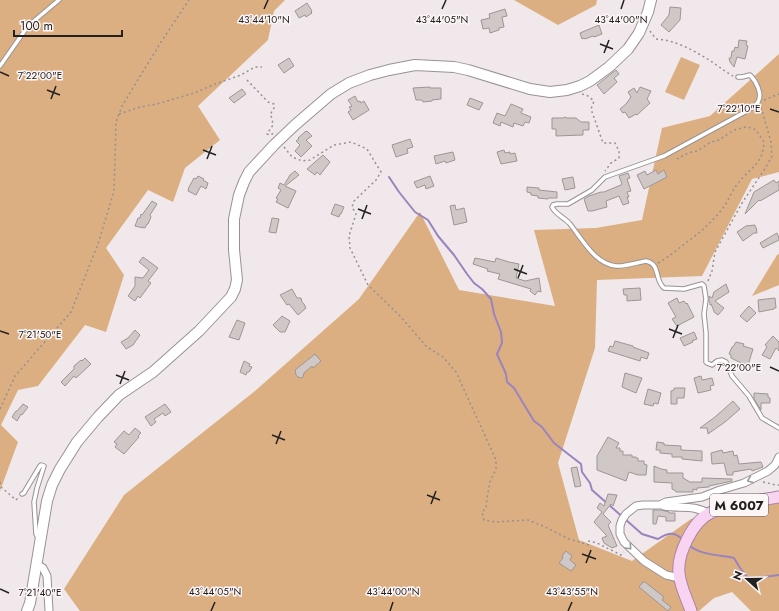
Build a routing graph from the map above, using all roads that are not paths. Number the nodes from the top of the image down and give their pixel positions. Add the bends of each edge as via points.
1 (59, 0) edge
2 (651, 0) edge
3 (0, 66) edge
4 (738, 77) road end
5 (779, 428) edge
6 (779, 457) edge
7 (22, 494) road end
8 (779, 497) edge
9 (660, 505) junction
10 (705, 517) junction
11 (40, 543) junction
12 (36, 564) junction
13 (679, 577) junction
14 (27, 611) edge
15 (49, 611) edge
16 (691, 611) edge

1 - 3 lane via 28,26
2 - 11 main road via 643,25 628,49 609,67 580,86 550,92 530,89 454,67 415,65 349,83 331,94 295,124 249,172 239,195 234,218 237,280 233,293 199,331 153,372 119,395 77,442 52,484
4 - 5 lane via 750,76 757,83 759,101 745,112 664,156 605,177 587,194 568,204 557,204 552,207 567,221 588,248 605,263 618,266 646,261 652,263 659,283 664,288 684,289 702,284 706,299 706,362 712,365 719,360 726,362 732,376 749,396 762,418
6 -> 9 street via 775,466 754,479 702,498
7 - 11 lane via 40,466 44,466 34,502 36,534
8 - 10 main road, M 6007 via 723,508
9 - 10 street via 703,510
9 -> 13 street via 636,506 626,514 620,530 624,542 644,561 666,575
10 - 13 main road, M 6007 via 688,537 678,565
11 - 12 main road
12 - 14 main road
12 - 15 street via 43,568 47,576
13 - 16 main road, M 6007

